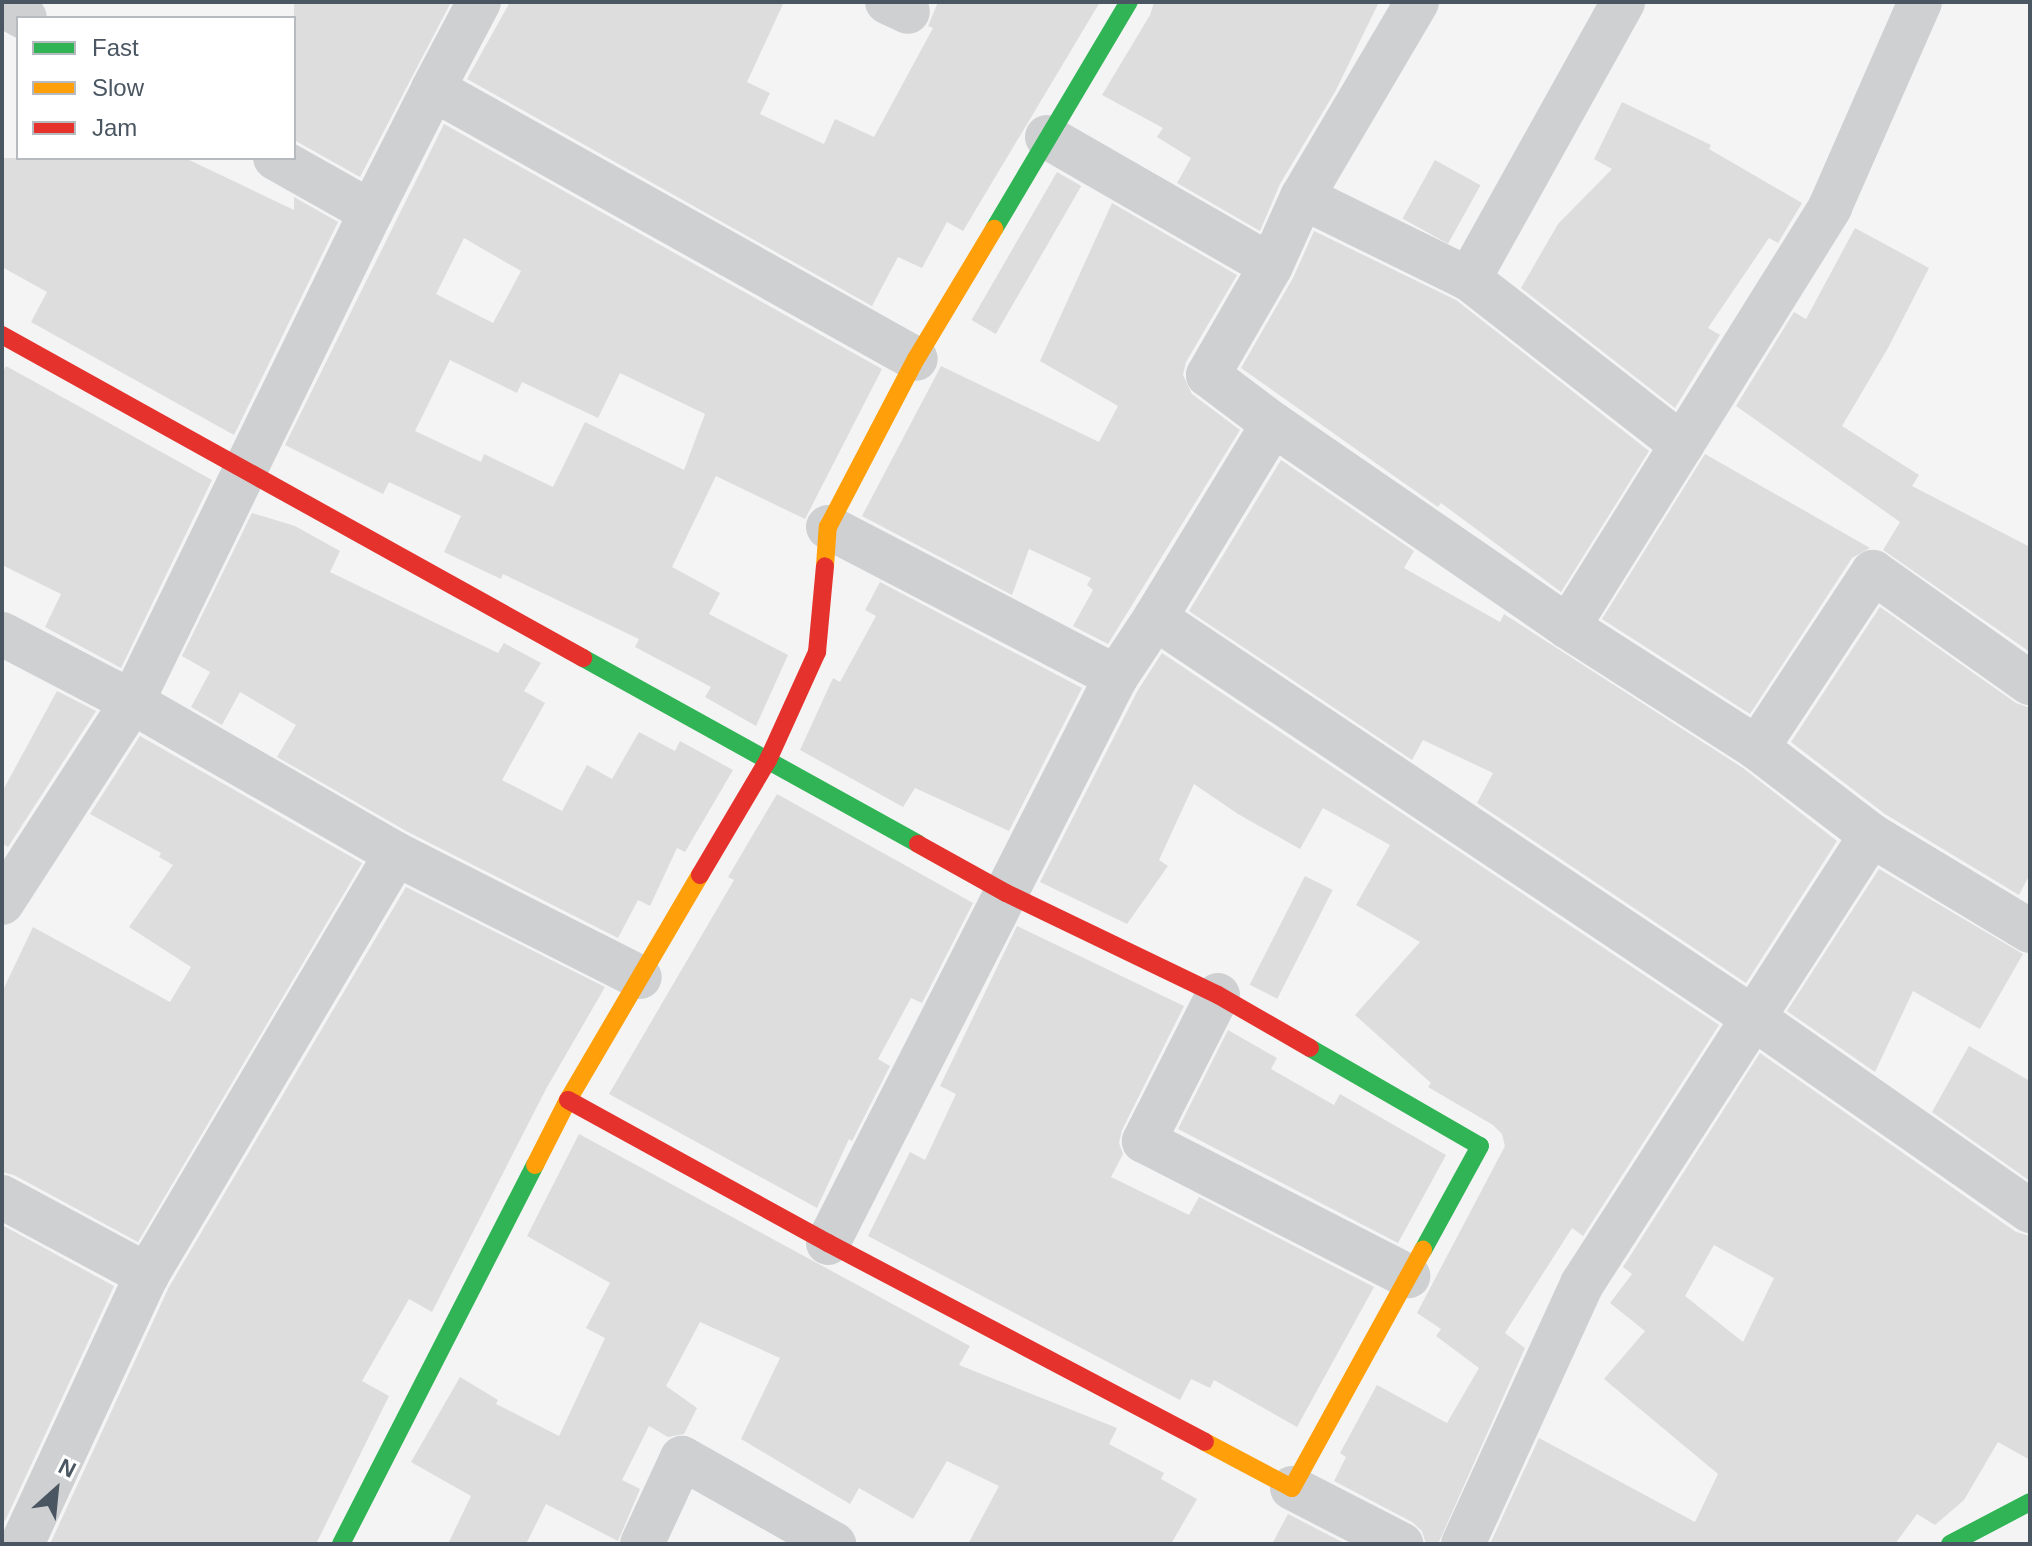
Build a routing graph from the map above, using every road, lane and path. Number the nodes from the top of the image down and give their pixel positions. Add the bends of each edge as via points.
1 (479, 2) edge
2 (1129, 2) edge
3 (1417, 2) edge
4 (1623, 2) edge
5 (1920, 2) edge
6 (2, 5) edge
7 (21, 16) edge
8 (433, 89) junction
9 (1047, 137) junction
10 (279, 160) edge
11 (1302, 197) junction
12 (371, 212) junction
13 (1271, 266) junction
14 (1469, 279) junction
15 (2, 335) edge
16 (916, 359) junction
17 (1273, 424) junction
18 (1682, 445) junction
19 (247, 470) junction
20 (828, 527) junction
21 (1155, 618) junction
22 (1568, 627) junction
23 (2, 634) edge
24 (1116, 677) junction
25 (2030, 683) edge
26 (132, 702) junction
27 (1757, 748) junction
28 (768, 760) junction
29 (1871, 835) junction
30 (396, 854) junction
31 (1006, 893) junction
32 (2, 903) edge
33 (2030, 931) edge
34 (640, 977) junction
35 (1218, 995) junction
36 (1752, 1017) junction
37 (568, 1100) junction
38 (2, 1197) edge
39 (2030, 1211) edge
40 (828, 1243) junction
41 (147, 1275) junction
42 (1408, 1276) junction
43 (1292, 1488) junction
44 (2030, 1502) edge
45 (22, 1544) edge
46 (341, 1544) edge
47 (642, 1544) edge
48 (834, 1544) edge
49 (1401, 1544) edge
50 (1463, 1544) edge
51 (1950, 1544) edge

1 - 8 street
2 - 9 street
3 - 11 street
4 - 14 street
5 - 18 street via 1830,207
6 - 7 street
8 - 12 street
8 - 16 street
9 - 13 street
9 - 16 street
10 - 12 street
11 - 13 street
11 - 14 street
12 - 19 street
13 - 17 street via 1208,375
14 - 18 street
15 - 19 street
16 - 20 street
17 - 21 street
17 - 22 street
18 - 22 street
19 - 26 street
19 - 28 street
20 - 24 street
20 - 28 street via 817,652
21 - 24 street
21 - 36 street
22 - 27 street
23 - 26 street
24 - 31 street
25 - 27 street via 1873,572
26 - 30 street
26 - 32 street
27 - 29 street
28 - 31 street
28 - 34 street
29 - 33 street
29 - 36 street
30 - 34 street
30 - 41 street
31 - 35 street
31 - 40 street
34 - 37 street
35 - 42 street via 1480,1146
35 - 42 street via 1144,1141
36 - 39 street
36 - 50 street via 1582,1284
37 - 40 street
37 - 46 street
38 - 41 street
40 - 43 street
41 - 45 street
42 - 43 street
43 - 49 street
44 - 51 street
47 - 48 street via 682,1458

